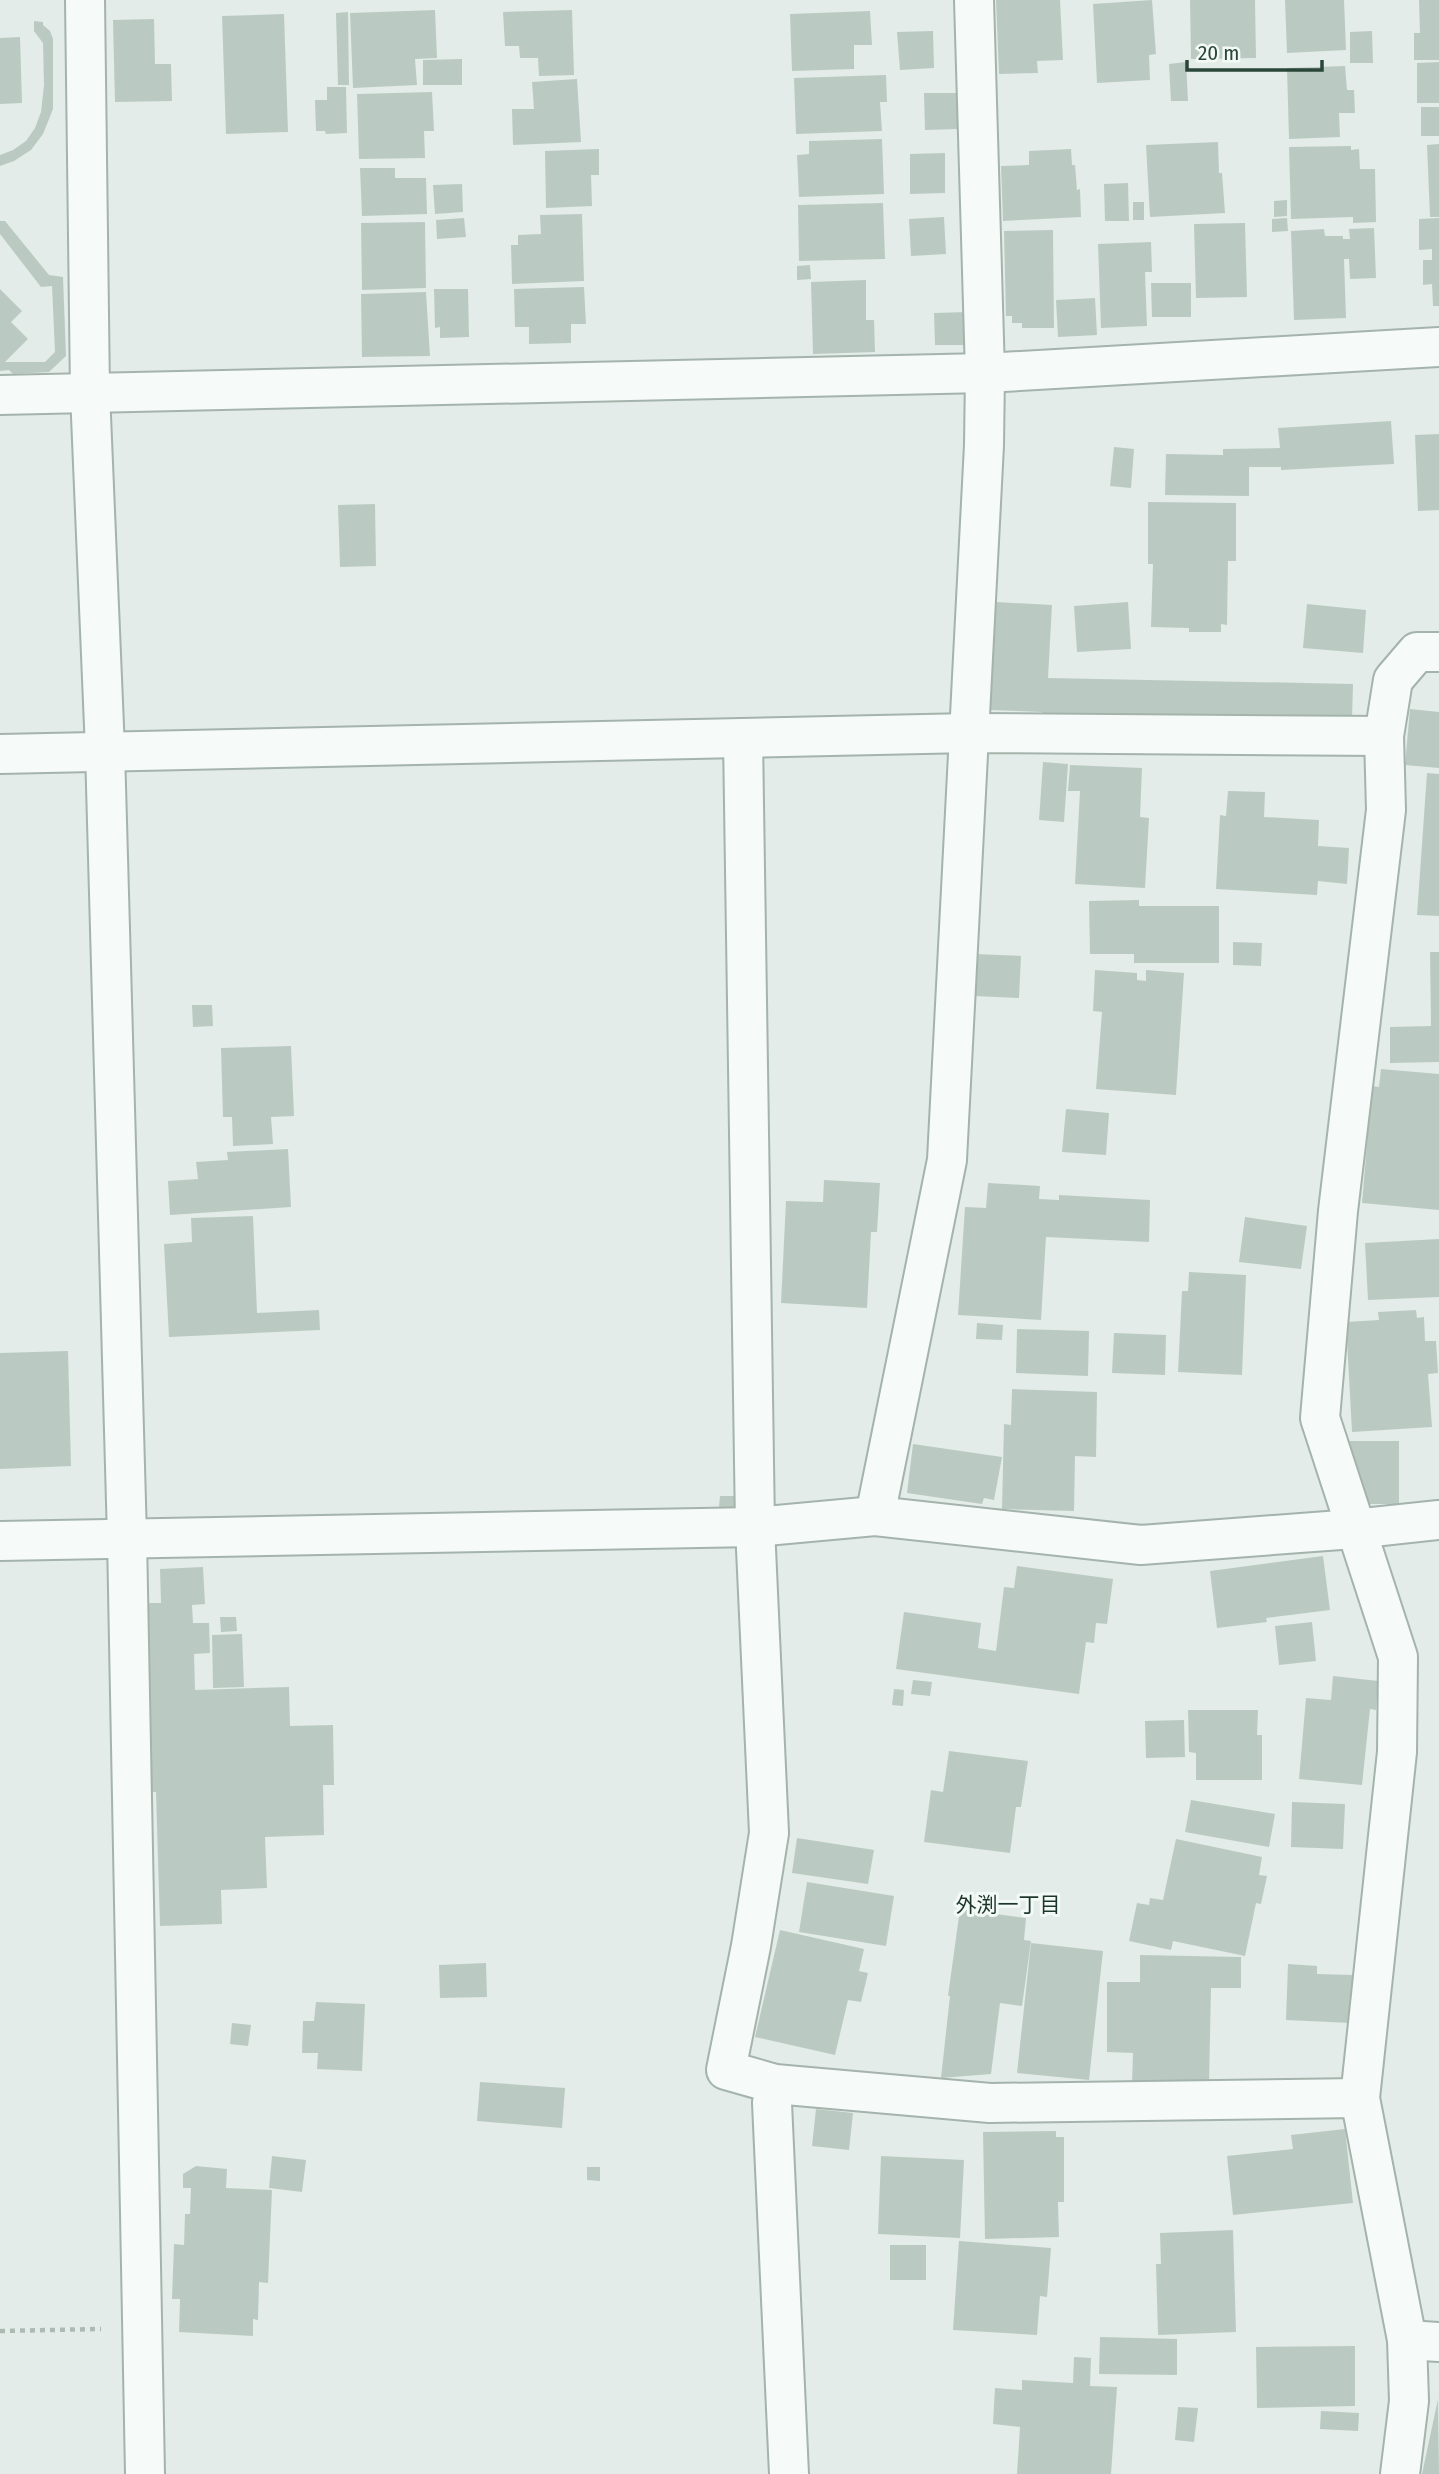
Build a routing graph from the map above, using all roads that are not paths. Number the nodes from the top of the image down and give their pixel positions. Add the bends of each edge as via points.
1 (85, 0) edge
2 (974, 0) edge
3 (1439, 347) edge
4 (985, 373) junction
5 (90, 392) junction
6 (0, 395) edge
7 (1439, 652) edge
8 (970, 733) junction
9 (1384, 736) junction
10 (743, 738) junction
11 (105, 750) junction
12 (0, 754) edge
13 (875, 1516) junction
14 (1439, 1520) edge
15 (755, 1527) junction
16 (1354, 1529) junction
17 (127, 1538) junction
18 (0, 1541) edge
19 (775, 2084) junction
20 (1360, 2098) junction
21 (1423, 2341) edge
22 (145, 2474) edge
23 (789, 2474) edge
24 (1400, 2474) edge

1 - 5 street
2 - 4 street
3 - 4 street
4 - 5 street
4 - 8 street
5 - 6 street
5 - 11 street
7 - 9 street via 1417,652 1393,680
8 - 9 street
8 - 10 street
8 - 13 street via 947,1160
9 - 16 street via 1386,810 1338,1211 1320,1418
10 - 11 street
10 - 15 street
11 - 12 street
11 - 17 street
13 - 15 street
13 - 16 street via 1141,1545
14 - 16 street
15 - 17 street
15 - 19 street via 769,1833 726,2070
16 - 20 street via 1398,1657 1397,1752
17 - 18 street
17 - 22 street
19 - 20 street via 990,2102
19 - 23 street via 772,2103
20 - 21 street
21 - 24 street via 1409,2401

